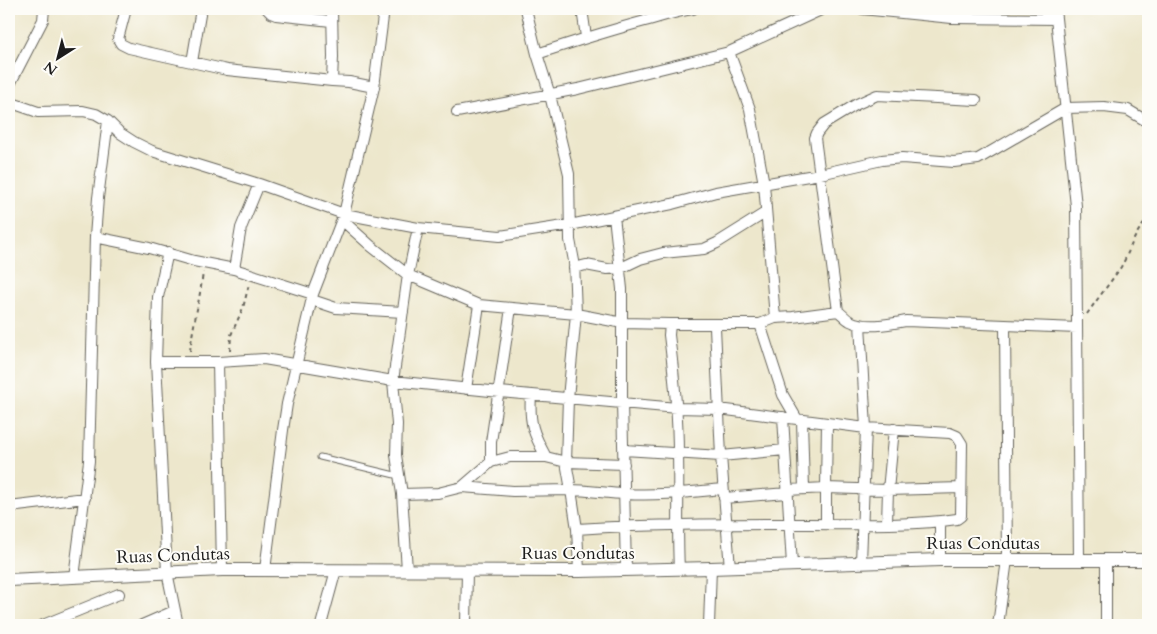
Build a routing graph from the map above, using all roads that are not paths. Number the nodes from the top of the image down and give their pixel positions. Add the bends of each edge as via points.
1 (44, 9) edge
2 (126, 9) edge
3 (201, 9) edge
4 (267, 9) edge
5 (332, 9) edge
6 (384, 9) edge
7 (526, 9) edge
8 (582, 9) edge
9 (693, 9) edge
10 (823, 9) edge
11 (862, 9) edge
12 (1004, 14) edge
13 (1055, 14) edge
14 (332, 20) junction
15 (586, 37) junction
16 (728, 52) junction
17 (537, 54) junction
18 (192, 62) junction
19 (332, 81) junction
20 (9, 86) edge
21 (374, 87) junction
22 (550, 95) junction
23 (976, 100) dead end
24 (9, 102) edge
25 (1066, 108) junction
26 (456, 112) dead end
27 (108, 121) junction
28 (1148, 122) edge
29 (820, 174) junction
30 (258, 184) junction
31 (764, 184) junction
32 (765, 213) junction
33 (614, 216) junction
34 (343, 217) junction
35 (570, 225) junction
36 (418, 228) junction
37 (95, 238) junction
38 (168, 252) junction
39 (574, 268) junction
40 (620, 268) junction
41 (234, 269) junction
42 (408, 275) junction
43 (312, 297) junction
44 (479, 306) junction
45 (512, 308) junction
46 (838, 311) junction
47 (403, 312) junction
48 (576, 314) junction
49 (775, 318) junction
50 (623, 323) junction
51 (670, 324) junction
52 (713, 324) junction
53 (760, 324) junction
54 (860, 324) junction
55 (1005, 325) junction
56 (1077, 328) junction
57 (156, 362) junction
58 (218, 362) junction
59 (297, 365) junction
60 (393, 381) junction
61 (466, 389) junction
62 (500, 392) junction
63 (531, 395) junction
64 (568, 398) junction
65 (622, 402) junction
66 (677, 408) junction
67 (719, 409) junction
68 (783, 417) junction
69 (799, 419) junction
70 (827, 423) junction
71 (866, 428) junction
72 (894, 430) junction
73 (624, 450) junction
74 (785, 450) junction
75 (678, 454) junction
76 (721, 456) junction
77 (320, 457) dead end
78 (546, 458) junction
79 (491, 462) junction
80 (566, 462) junction
81 (624, 464) junction
82 (399, 476) junction
83 (462, 488) junction
84 (826, 488) junction
85 (961, 488) junction
86 (804, 489) junction
87 (863, 489) junction
88 (571, 490) junction
89 (888, 490) junction
90 (787, 492) junction
91 (678, 493) junction
92 (724, 493) junction
93 (402, 494) junction
94 (624, 494) junction
95 (85, 498) junction
96 (9, 507) edge
97 (940, 522) junction
98 (887, 523) junction
99 (726, 524) junction
100 (789, 524) junction
101 (826, 524) junction
102 (862, 524) junction
103 (677, 525) junction
104 (625, 526) junction
105 (577, 529) junction
106 (1106, 559) junction
107 (940, 560) junction
108 (1007, 560) junction
109 (1079, 560) junction
110 (1148, 560) edge
111 (861, 562) junction
112 (792, 565) junction
113 (711, 568) junction
114 (730, 568) junction
115 (678, 569) junction
116 (222, 570) junction
117 (265, 570) junction
118 (336, 570) junction
119 (407, 570) junction
120 (467, 570) junction
121 (626, 570) junction
122 (579, 571) junction
123 (167, 572) junction
124 (74, 577) junction
125 (9, 580) edge
126 (119, 594) dead end
127 (174, 611) junction
128 (43, 625) edge
129 (142, 625) edge
130 (178, 625) edge
131 (321, 625) edge
132 (466, 625) edge
133 (709, 625) edge
134 (998, 625) edge
135 (1106, 625) edge

1 - 20 street via 43,20
2 - 18 street via 118,35 121,44
3 - 18 street
4 - 14 street via 276,15
5 - 14 street
6 - 21 street
7 - 17 street
8 - 15 street
9 - 15 street
10 - 16 street
11 - 12 street via 952,18
12 - 13 street
13 - 25 street
14 - 19 street
15 - 17 street
16 - 22 street
16 - 31 street via 748,104
17 - 22 street
18 - 19 street via 227,70
19 - 21 street
21 - 34 street
22 - 26 street
22 - 35 street via 569,174
23 - 29 street via 887,95 868,98 824,124 817,133
24 - 27 street via 38,112 83,111
25 - 28 street via 1128,110
25 - 29 street via 978,159 954,162 902,158
25 - 56 street via 1076,206
27 - 30 street via 152,151
27 - 37 street
29 - 31 street
29 - 46 street
30 - 34 street
30 - 41 street via 241,228
31 - 32 street
31 - 33 street
32 - 40 street via 710,247 663,253
32 - 49 street
33 - 35 street
33 - 40 street
34 - 36 street
34 - 42 street via 370,246
34 - 43 street
35 - 36 street via 500,236
35 - 39 street
36 - 42 street
37 - 38 street
37 - 95 street via 89,461
38 - 41 street
38 - 57 street via 158,297
39 - 40 street via 586,265
39 - 48 street
40 - 50 street
41 - 43 street
42 - 44 street
42 - 47 street
43 - 47 street via 336,308
43 - 59 street
44 - 45 street
44 - 61 street
45 - 48 street
45 - 62 street
46 - 49 street
46 - 54 street via 851,322
47 - 60 street
48 - 50 street
48 - 64 street
49 - 53 street
50 - 51 street
50 - 65 street
51 - 52 street
51 - 66 street
52 - 53 street
52 - 67 street
53 - 69 street via 783,395
54 - 55 street via 906,321
54 - 71 street
55 - 56 street
55 - 108 street
56 - 109 street
57 - 58 street
57 - 123 street
58 - 59 street via 264,359
58 - 116 street
59 - 60 street
59 - 117 street via 283,430
60 - 61 street
60 - 82 street
61 - 62 street
62 - 63 street
62 - 79 street via 491,442
63 - 64 street
63 - 78 street via 530,417
64 - 65 street
64 - 80 street
65 - 66 street
65 - 73 street
66 - 67 street
66 - 75 street
67 - 68 street
67 - 76 street
68 - 69 street
68 - 74 street
69 - 70 street
69 - 86 street
70 - 71 street
70 - 84 street
71 - 72 street
71 - 87 street
72 - 85 street via 957,436 962,444
72 - 89 street
73 - 75 street
73 - 81 street
74 - 76 street
74 - 90 street
75 - 76 street
75 - 91 street
76 - 92 street
77 - 82 lane
78 - 79 street via 510,457
78 - 80 street
79 - 83 street
80 - 81 street
80 - 88 street
81 - 94 street
82 - 93 street
83 - 88 street
83 - 93 street via 438,493
84 - 86 street
84 - 87 street
84 - 101 street
85 - 89 street
85 - 97 street via 960,518
86 - 90 street
87 - 89 street
87 - 102 street
88 - 94 street
88 - 105 street
89 - 98 street
90 - 92 street
90 - 100 street
91 - 92 street
91 - 94 street
91 - 103 street
92 - 99 street
93 - 119 street
94 - 104 street
95 - 96 street
95 - 124 street
97 - 98 street
97 - 107 street
98 - 102 street
99 - 100 street
99 - 103 street
99 - 114 street
100 - 101 street
100 - 112 street
101 - 102 street
102 - 111 street
103 - 104 street
103 - 115 street
104 - 105 street
104 - 121 street
105 - 122 street
106 - 109 street, Ruas Condutas
106 - 110 street, Ruas Condutas
106 - 135 street
107 - 108 street, Ruas Condutas
107 - 111 street, Ruas Condutas
108 - 109 street, Ruas Condutas
108 - 134 street
111 - 112 street, Ruas Condutas
112 - 114 street, Ruas Condutas
113 - 114 street, Ruas Condutas
113 - 115 street, Ruas Condutas
113 - 133 street
115 - 121 street, Ruas Condutas
116 - 117 street, Ruas Condutas
116 - 123 street, Ruas Condutas
117 - 118 street, Ruas Condutas
118 - 119 street, Ruas Condutas
118 - 131 street
119 - 120 street, Ruas Condutas
120 - 122 street, Ruas Condutas
120 - 132 street
121 - 122 street, Ruas Condutas
123 - 124 street, Ruas Condutas
123 - 127 street
124 - 125 street, Ruas Condutas
126 - 128 street
127 - 129 street
127 - 130 street

